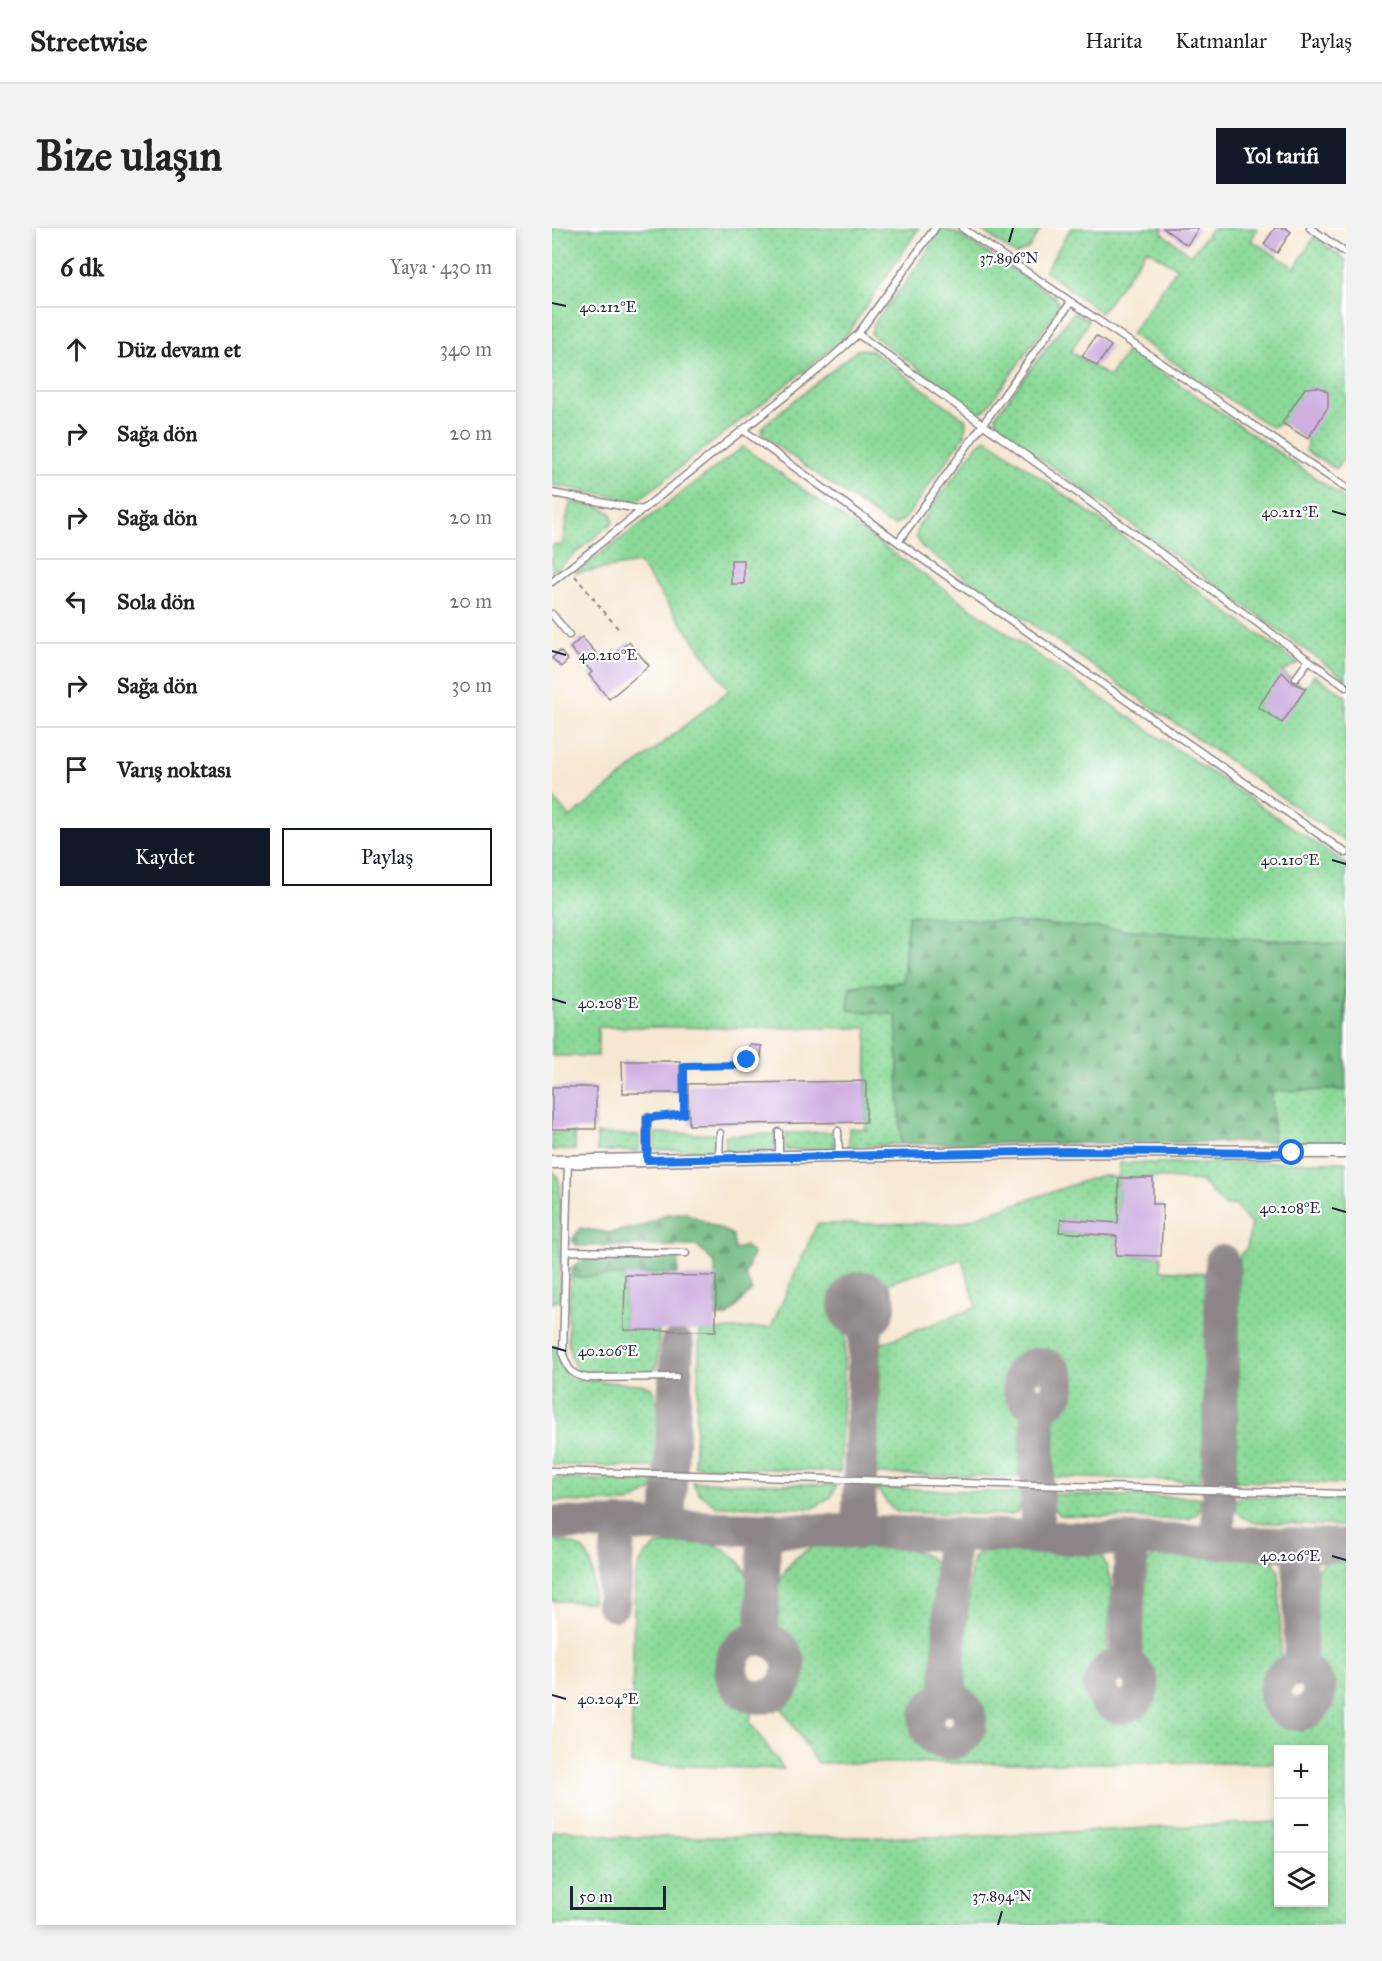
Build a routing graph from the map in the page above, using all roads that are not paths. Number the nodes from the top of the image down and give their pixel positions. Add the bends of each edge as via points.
1 (934, 228) edge
2 (962, 228) edge
3 (1310, 228) edge
4 (1346, 253) edge
5 (1071, 302) junction
6 (858, 334) junction
7 (981, 424) junction
8 (743, 430) junction
9 (1346, 488) edge
10 (552, 493) edge
11 (643, 510) junction
12 (898, 542) junction
13 (552, 582) edge
14 (552, 614) edge
15 (569, 635) dead end
16 (1309, 660) junction
17 (1296, 678) dead end
18 (1346, 687) edge
19 (1346, 853) edge
20 (647, 1118) road end
21 (838, 1131) dead end
22 (779, 1132) dead end
23 (720, 1133) dead end
24 (1346, 1152) edge
25 (839, 1156) junction
26 (779, 1157) junction
27 (720, 1158) junction
28 (647, 1160) junction
29 (568, 1161) junction
30 (552, 1162) edge
31 (566, 1251) junction
32 (686, 1253) dead end
33 (676, 1377) dead end
34 (552, 1471) edge
35 (1346, 1494) edge

1 - 6 lane
2 - 5 lane
3 - 4 lane
5 - 7 lane
5 - 9 lane
6 - 7 lane
6 - 8 lane
7 - 12 lane
7 - 16 lane
8 - 11 lane
8 - 12 lane
10 - 11 lane
11 - 13 lane
12 - 19 lane
14 - 15 lane
16 - 17 lane
16 - 18 lane
20 - 28 lane
21 - 25 lane
22 - 26 lane
23 - 27 lane
24 - 25 street via 1072,1151
25 - 26 street
26 - 27 street
27 - 28 street
28 - 29 street
29 - 30 street
29 - 31 lane
31 - 32 lane
31 - 33 lane via 563,1354 568,1369 575,1376 586,1378
34 - 35 lane

